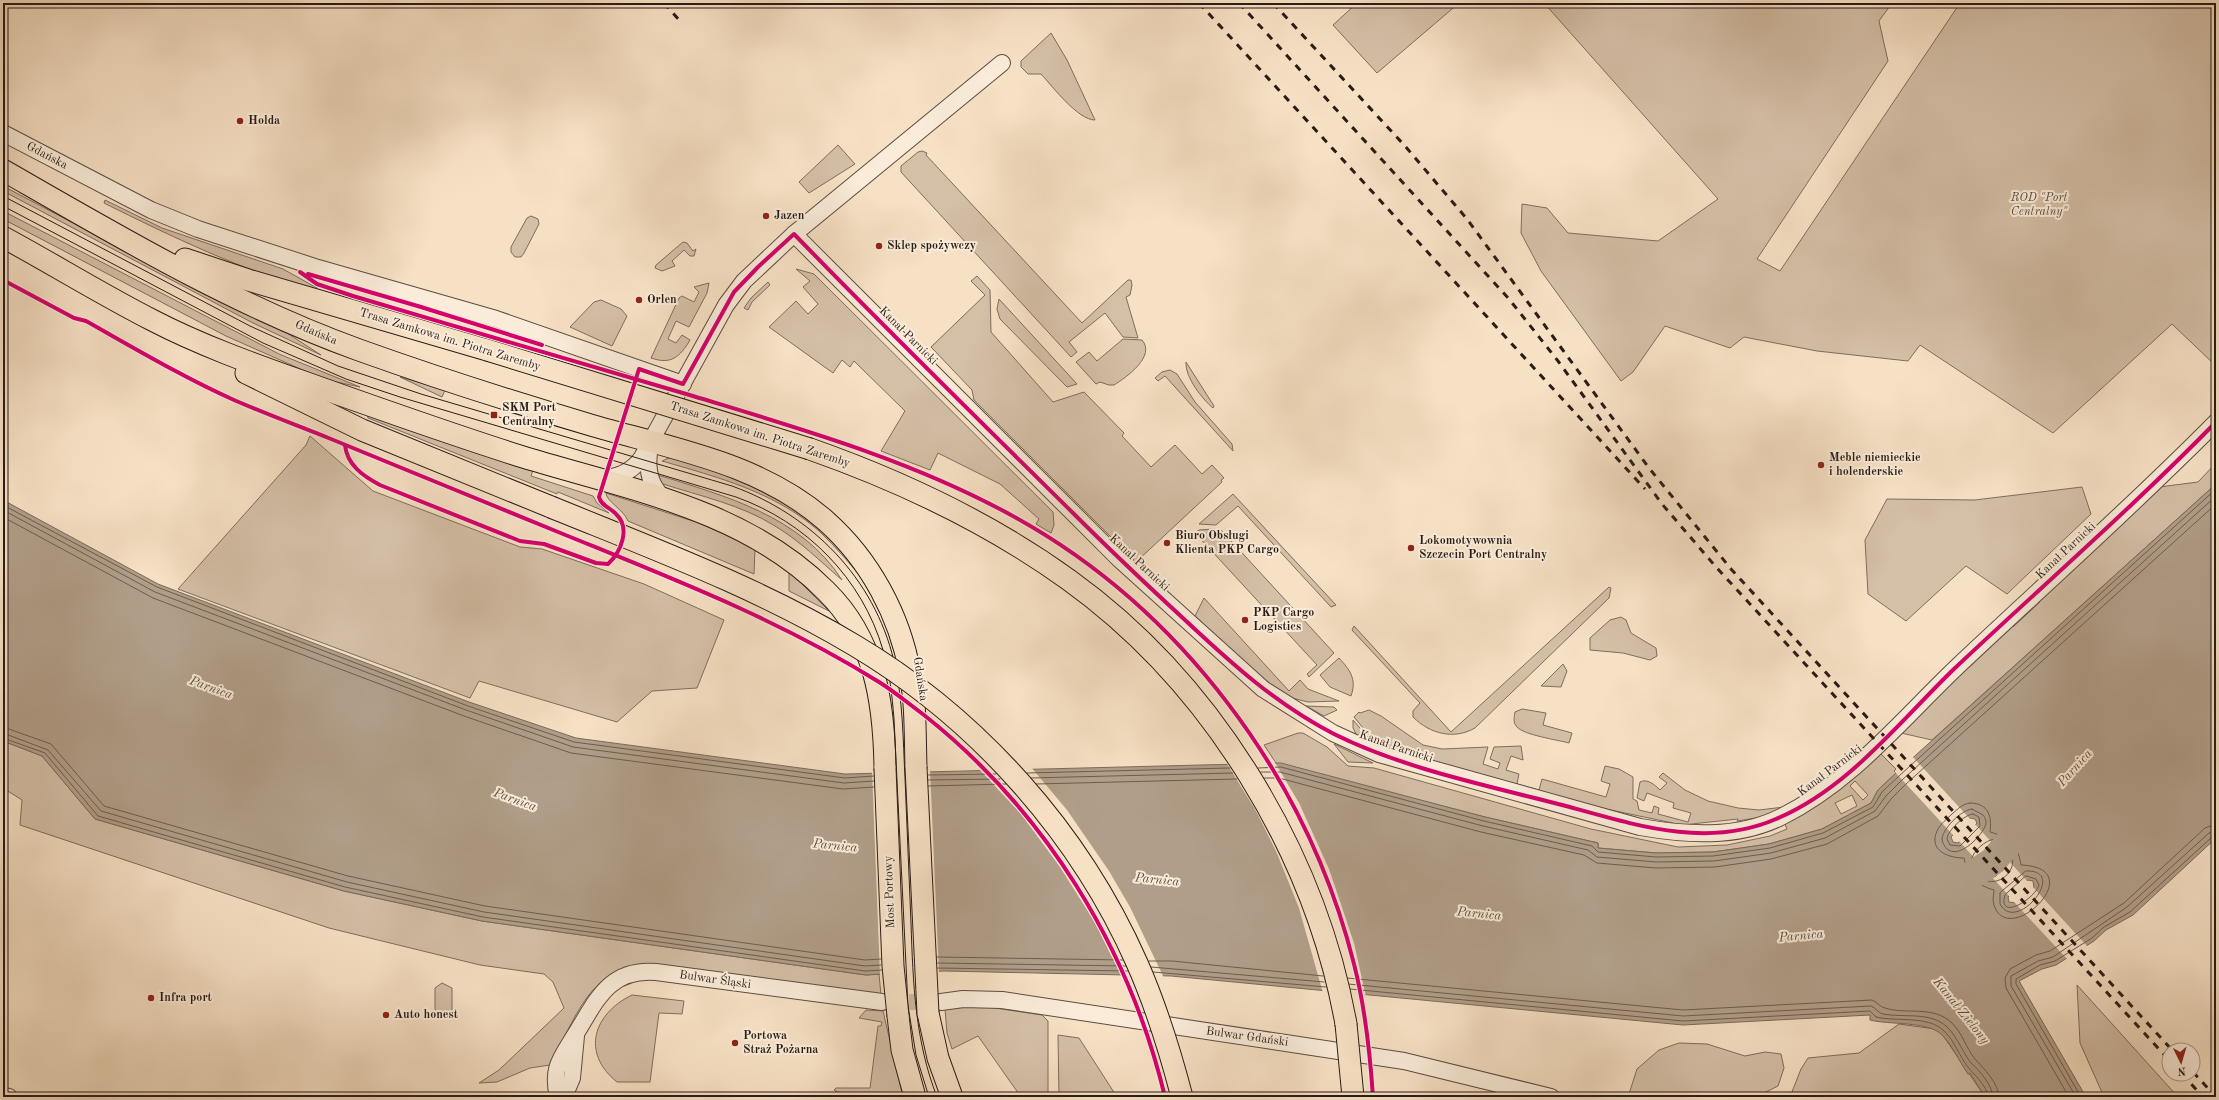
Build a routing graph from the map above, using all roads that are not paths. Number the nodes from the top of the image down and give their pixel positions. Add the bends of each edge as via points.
1 (1002, 63) dead end
2 (3, 133) edge
3 (3, 170) edge
4 (83, 216) junction
5 (794, 234) junction
6 (3, 237) edge
7 (153, 321) junction
8 (682, 384) junction
9 (2216, 422) edge
10 (651, 442) junction
11 (592, 478) junction
12 (665, 500) junction
13 (882, 1002) tunnel mouth
14 (935, 1008) junction
15 (576, 1034) junction
16 (3, 1096) edge
17 (9, 1097) edge
18 (558, 1097) edge
19 (564, 1097) edge
20 (915, 1097) edge
21 (952, 1097) edge
22 (1182, 1097) edge
23 (1353, 1097) edge
24 (1551, 1097) edge

1 - 5 street
2 - 8 street, Gdańska via 138,204 177,221 318,268 496,319
3 - 4 main road, Gdańska
4 - 10 main road, Gdańska via 229,294 342,344 519,404
4 - 23 main road, Trasa Zamkowa im. Piotra Zaremby, bridge via 222,272 784,440 884,477 937,501 995,532 1070,580 1108,612 1167,669 1205,713 1250,777 1286,842 1315,909 1336,976 1346,1024
5 - 8 street via 734,292
5 - 9 street, Kanał Parnicki via 1118,558 1244,674 1282,703 1333,733 1402,762 1640,827 1671,832 1722,832 1759,825 1780,818 1824,791 1875,750 1947,676
6 - 7 main road
7 - 11 main road via 306,383 481,444
7 - 22 main road, bridge via 331,416 736,584 834,633 917,687 984,745 1064,837 1110,910 1129,947 1149,992
8 - 10 street
10 - 11 street via 637,465 625,473 611,478
10 - 12 street via 648,457 649,474 655,489
10 - 14 main road, Gdańska, bridge via 722,463 767,482 811,509 848,544 883,594 903,643 912,689
11 - 12 main road
12 - 20 main road, Most Portowy, bridge via 717,518 761,540 798,566 838,604 862,640 876,676 883,716 893,966 902,1050
13 - 15 street, Bulwar Śląski via 672,974 640,973 619,980 600,994
14 - 21 main road via 938,1058
14 - 24 street, Bulwar Gdański via 976,999 1009,1001 1368,1055 1458,1073
15 - 18 street, Bulwar Śląski via 556,1071
15 - 19 street, Bulwar Śląski via 572,1078
16 - 17 street

